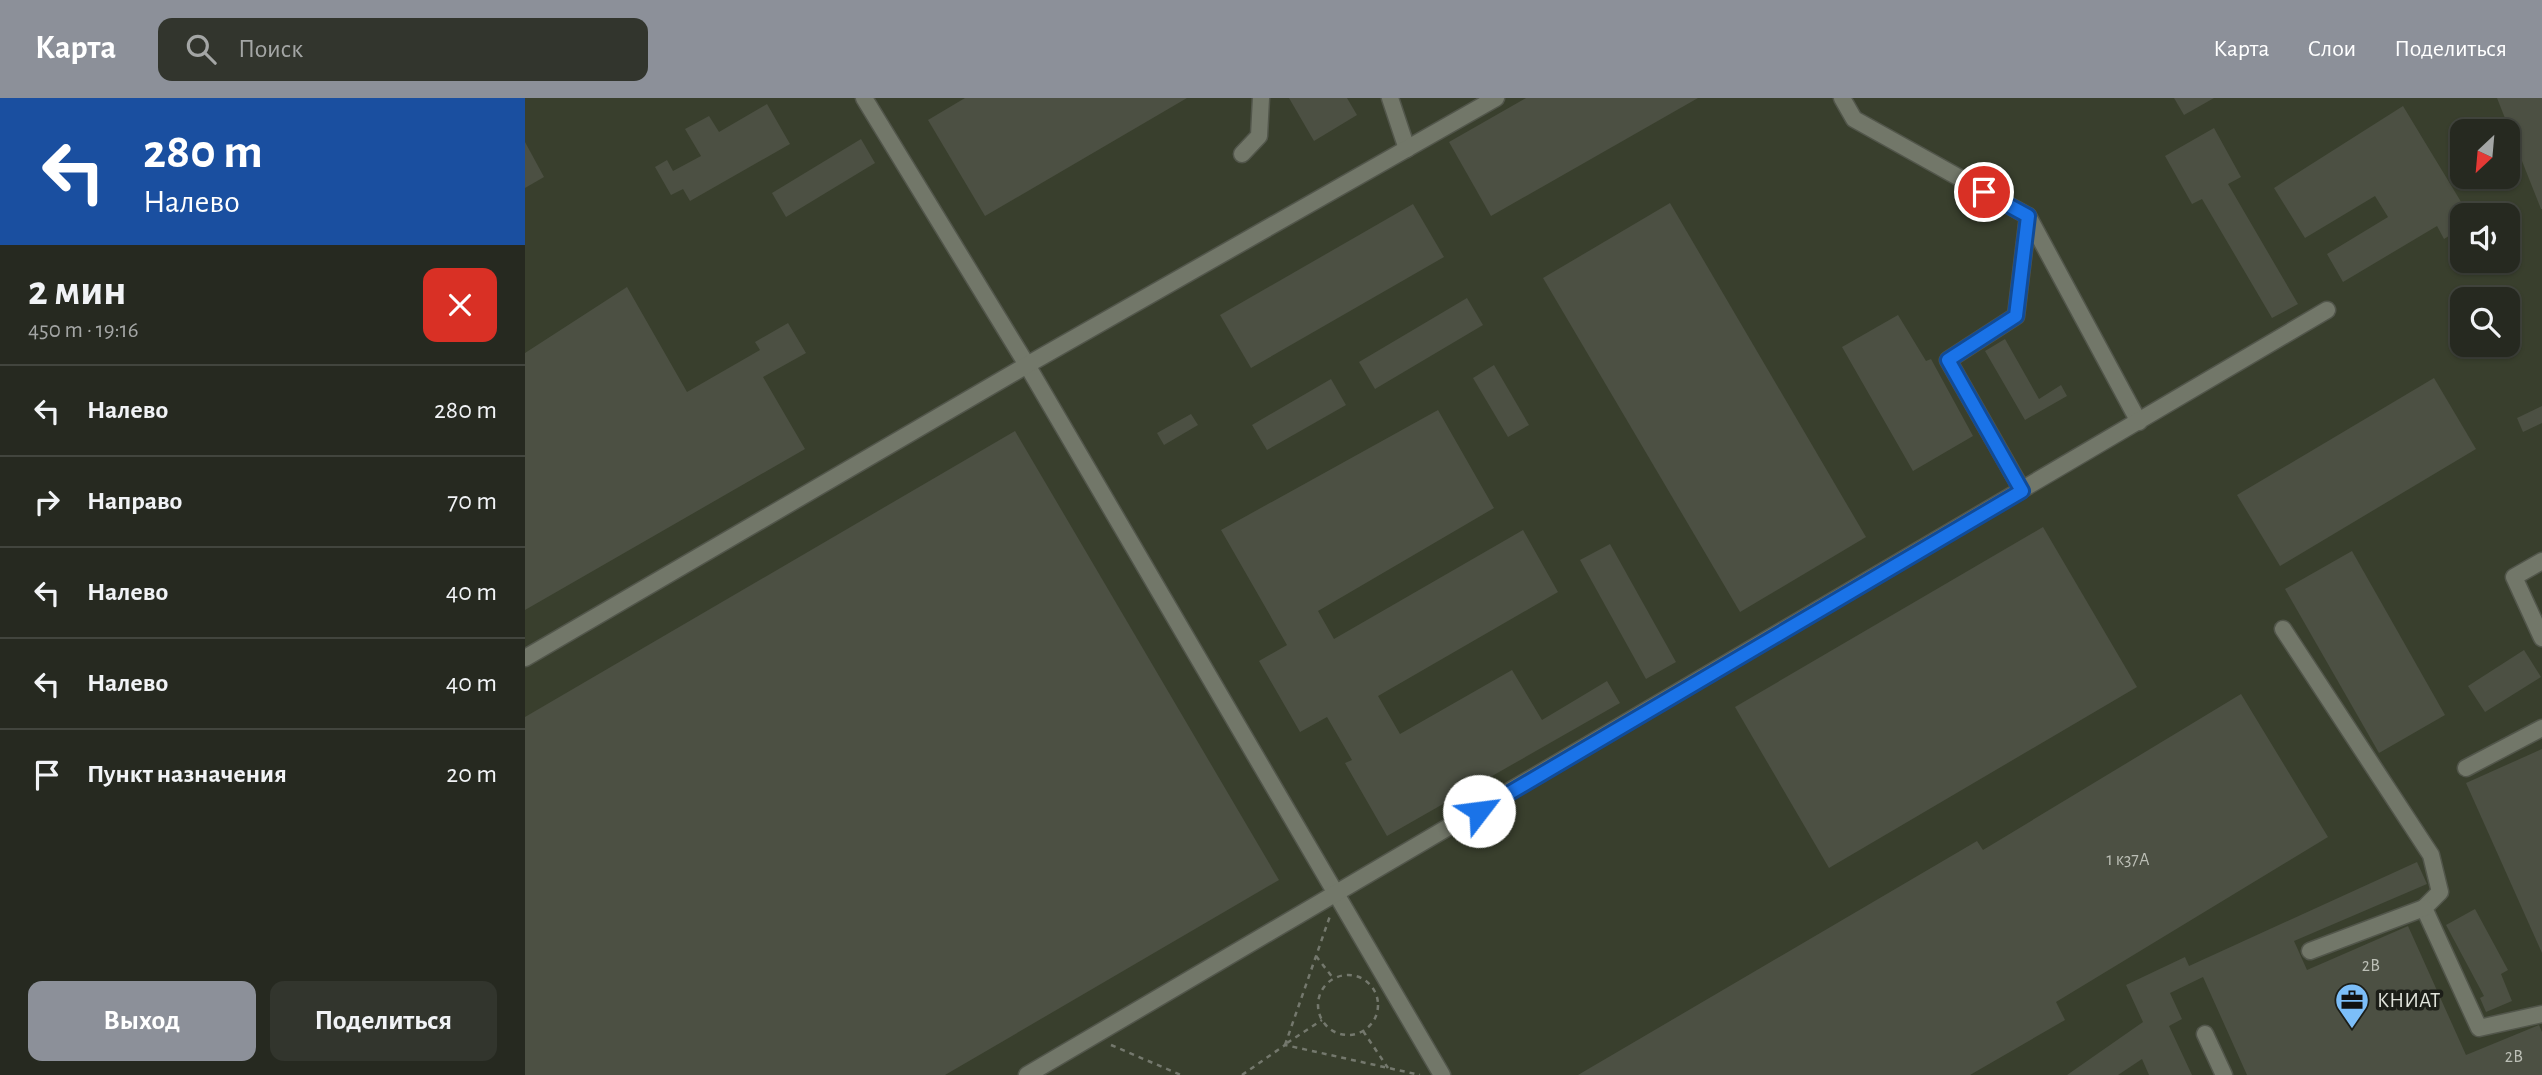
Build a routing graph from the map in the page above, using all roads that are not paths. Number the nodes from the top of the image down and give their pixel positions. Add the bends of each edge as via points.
1 (864, 98) edge
2 (1261, 98) edge
3 (1390, 98) edge
4 (1496, 98) edge
5 (1842, 98) edge
6 (1407, 149) junction
7 (1242, 154) dead end
8 (2028, 216) junction
9 (2327, 310) dead end
10 (1027, 365) junction
11 (2139, 422) junction
12 (2022, 491) junction
13 (2542, 561) edge
14 (2283, 629) dead end
15 (2542, 638) edge
16 (525, 658) edge
17 (2542, 728) edge
18 (2466, 768) dead end
19 (1337, 894) junction
20 (2424, 908) junction
21 (2310, 951) dead end
22 (2542, 1014) edge
23 (2205, 1034) dead end
24 (1027, 1075) edge
25 (1442, 1075) edge
26 (2224, 1075) edge

1 - 10 lane
2 - 7 lane via 1259,135
3 - 6 lane
4 - 6 lane
5 - 8 lane via 1854,119
6 - 10 lane
8 - 11 lane
8 - 12 lane via 2016,316 1948,360
9 - 11 lane
10 - 16 lane
10 - 19 lane
11 - 12 lane
12 - 19 lane
13 - 15 lane via 2514,577
14 - 20 lane via 2431,855 2440,891
17 - 18 lane
19 - 24 lane
19 - 25 lane
20 - 21 lane
20 - 22 lane via 2479,1028
23 - 26 lane

